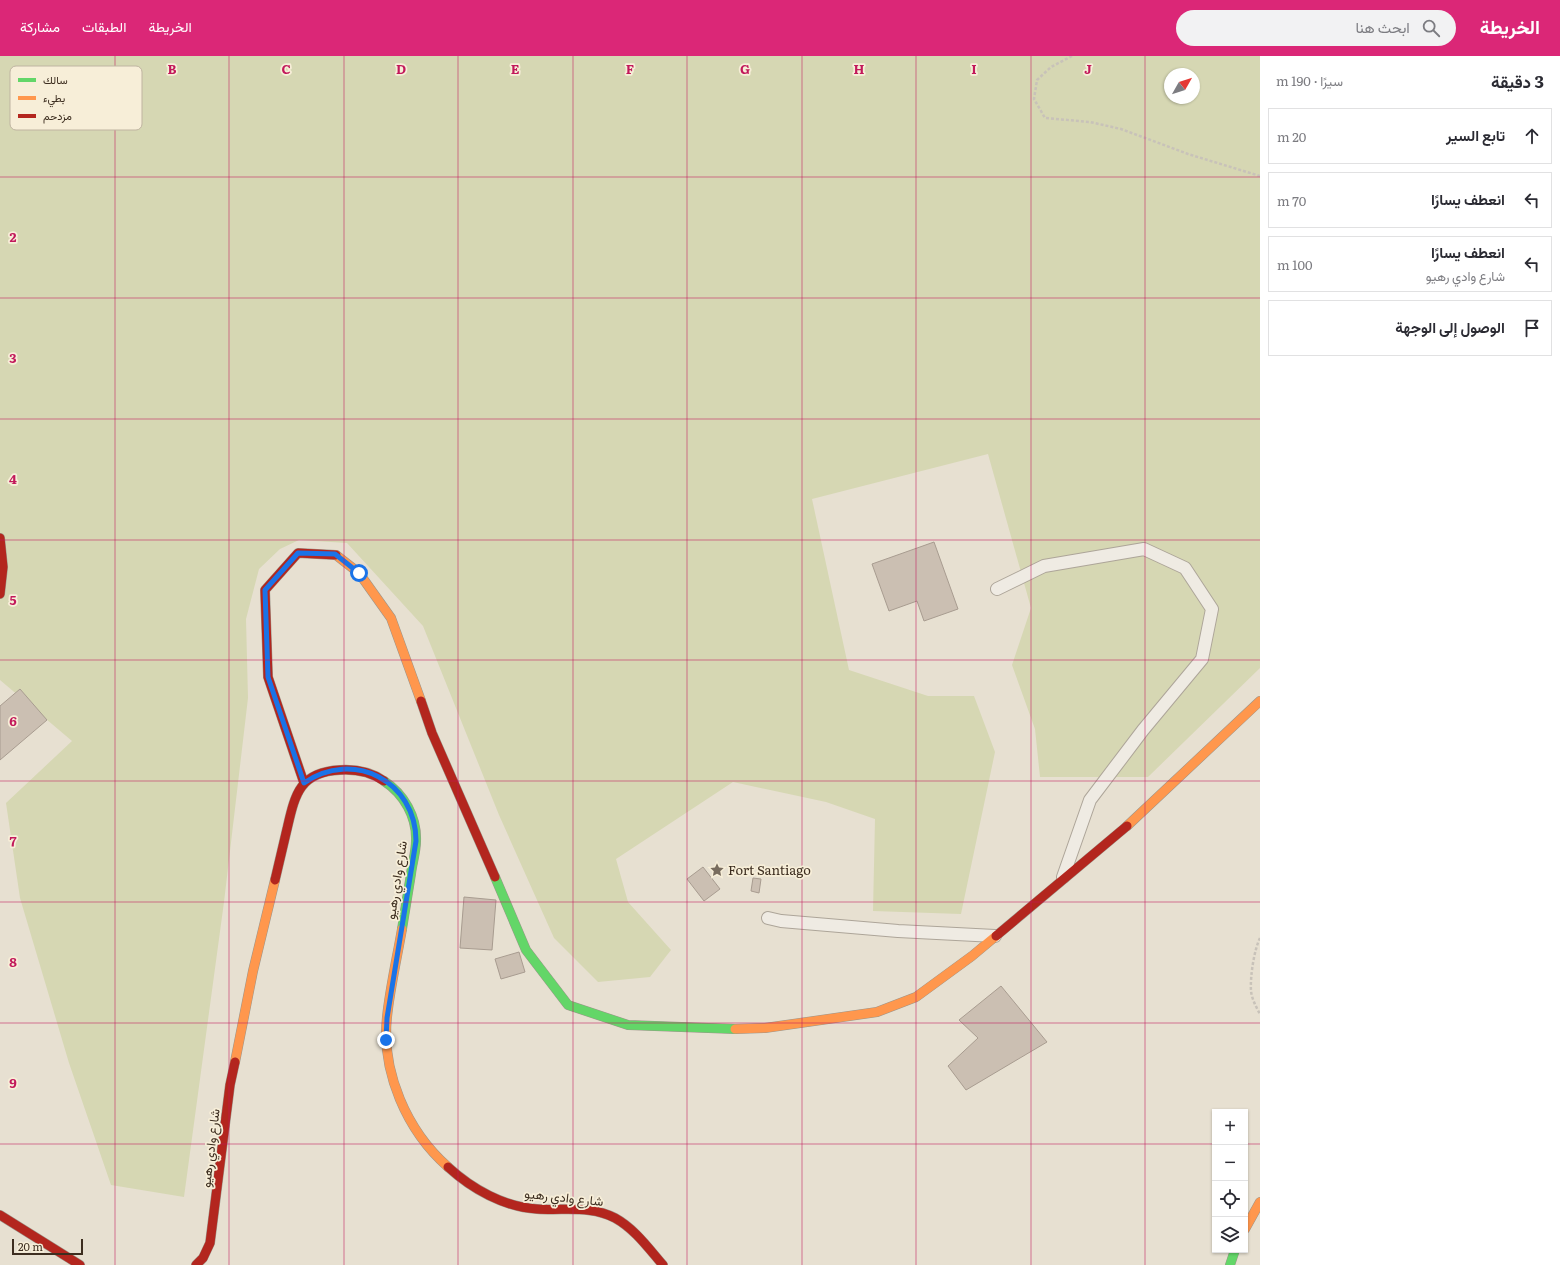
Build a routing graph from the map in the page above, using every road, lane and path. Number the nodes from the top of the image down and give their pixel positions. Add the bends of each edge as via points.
1 (1072, 56) edge
2 (1260, 176) edge
3 (0, 538) edge
4 (997, 589) dead end
5 (0, 594) edge
6 (1260, 701) edge
7 (304, 783) junction
8 (1060, 884) junction
9 (768, 918) dead end
10 (996, 936) junction
11 (1260, 938) edge
12 (1260, 1014) edge
13 (1260, 1202) edge
14 (0, 1215) edge
15 (1248, 1223) edge
16 (1234, 1253) edge
17 (80, 1265) edge
18 (196, 1265) edge
19 (663, 1265) edge
20 (1230, 1265) edge

1 - 2 path via 1051,67 1037,80 1034,99 1045,118 1090,122 1121,130
3 - 5 street via 3,567
4 - 8 lane via 1044,566 1144,549 1184,568 1212,609 1202,659 1143,730 1090,800
6 - 8 street via 1126,827
7 - 10 street via 268,677 265,590 298,553 335,554 359,573 390,618 432,733 526,950 568,1005 628,1025 723,1029 765,1028 878,1012 916,997
7 - 18 street, شارع وادي رهيو via 294,798 253,971 230,1085 210,1243 203,1258
7 - 19 street, شارع وادي رهيو via 316,775 343,768 362,771 381,778 396,789 414,818 416,841 387,1018 386,1040 393,1082 403,1109 421,1139 435,1156 462,1179 486,1194 526,1208 595,1211 617,1219 635,1233
8 - 10 street
9 - 10 lane via 890,930
11 - 12 path via 1254,957 1251,991
13 - 15 street
14 - 17 street
16 - 20 street

